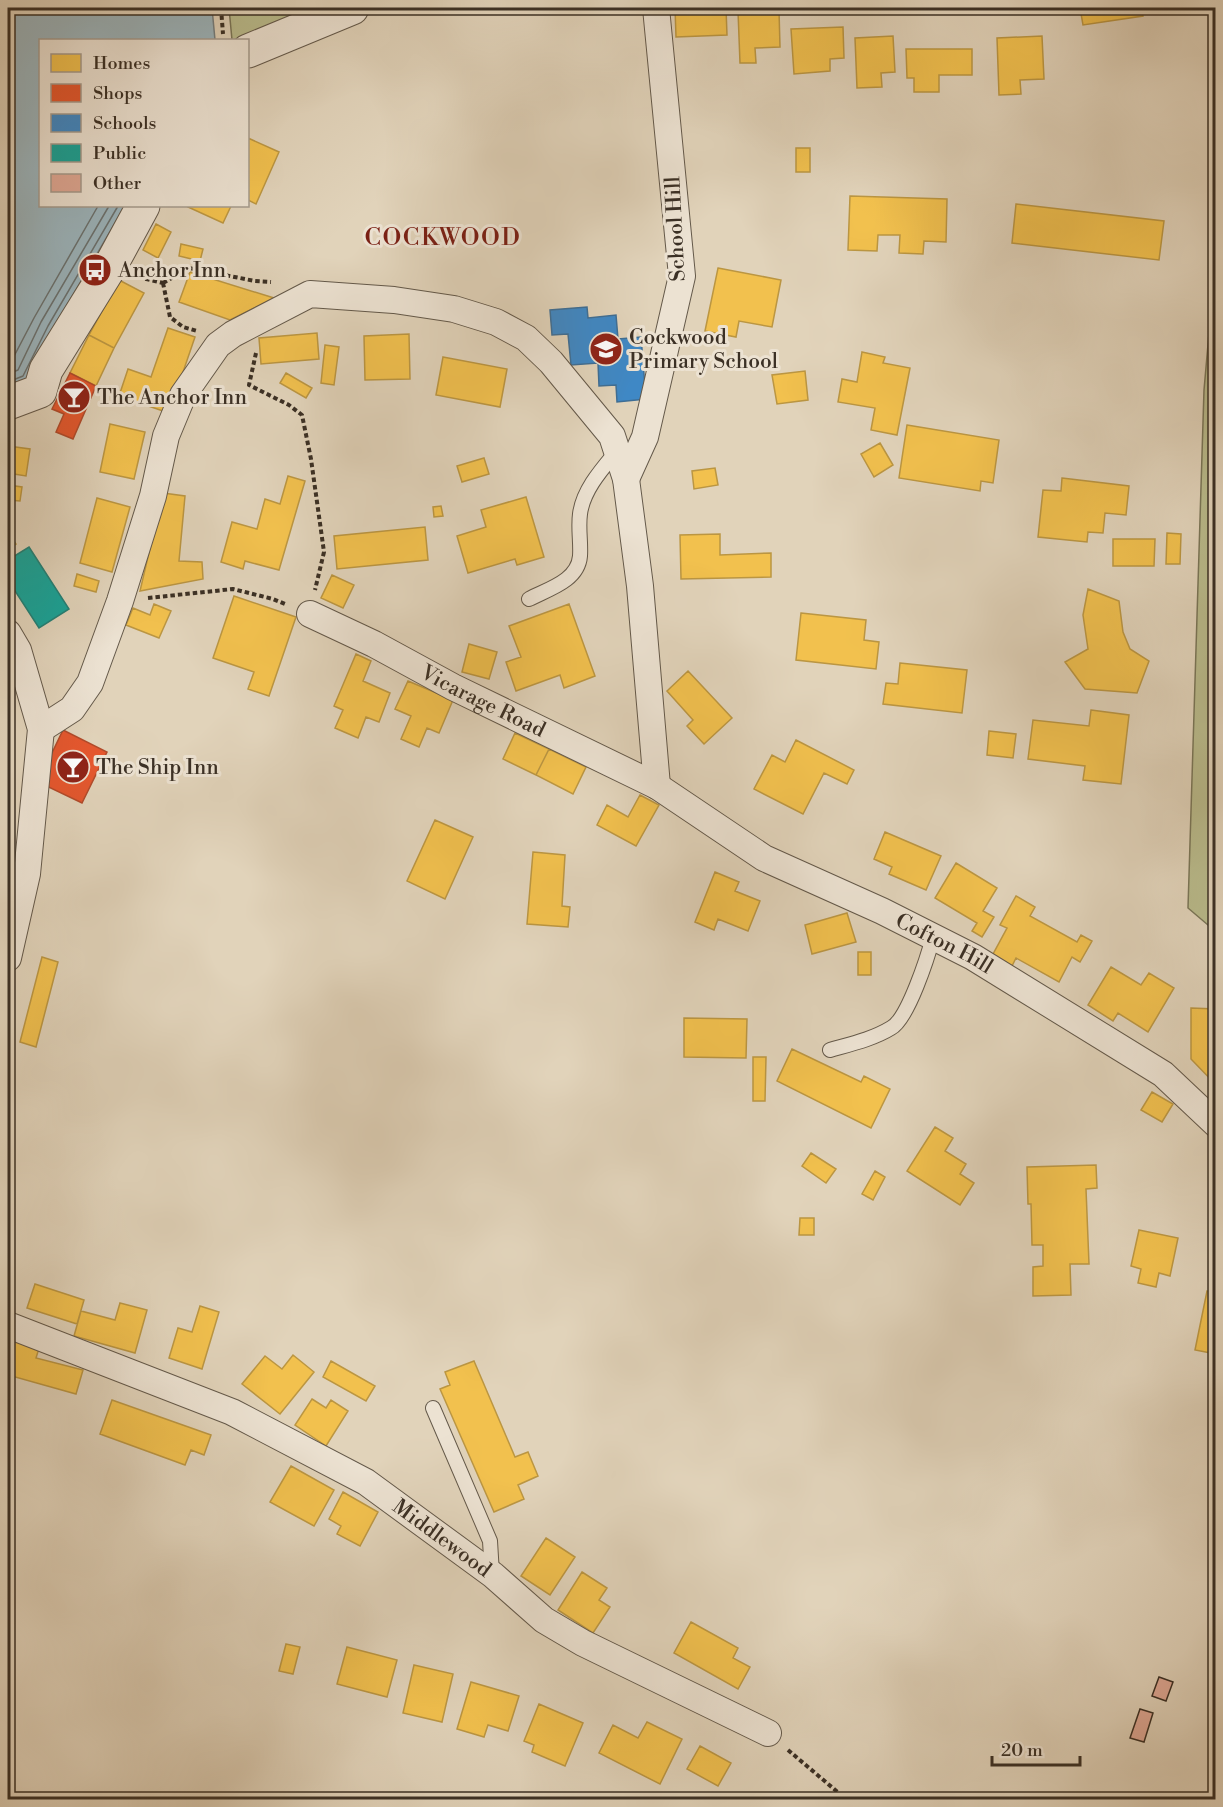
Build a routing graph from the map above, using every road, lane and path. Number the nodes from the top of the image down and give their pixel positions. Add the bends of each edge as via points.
1 (220, 8) edge
2 (352, 8) edge
3 (656, 8) edge
4 (224, 39) edge
5 (249, 51) edge
6 (142, 207) edge
7 (278, 282) dead end
8 (199, 331) dead end
9 (233, 334) junction
10 (8, 403) edge
11 (617, 451) junction
12 (626, 478) junction
13 (529, 598) dead end
14 (120, 601) junction
15 (310, 614) junction
16 (8, 633) edge
17 (41, 729) junction
18 (657, 786) junction
19 (933, 937) junction
20 (8, 958) edge
21 (830, 1050) dead end
22 (1215, 1124) edge
23 (8, 1325) edge
24 (434, 1408) dead end
25 (492, 1575) junction
26 (768, 1733) joint
27 (847, 1800) edge

1 - 4 path
2 - 5 street
3 - 12 street, School Hill via 682,276 645,437
6 - 10 street via 46,370 40,391
7 - 8 path via 189,268 163,284 170,317 183,327
9 - 11 street via 310,294 454,309 496,322 526,338 612,436
9 - 14 street via 218,345 183,395 166,436 153,496
9 - 15 path via 255,342 249,385 302,415 324,552
11 - 12 street
11 - 13 lane via 585,498 580,514 580,560 574,573
12 - 18 street via 640,586
14 - 15 path via 233,589
14 - 17 street via 90,683 72,709
15 - 18 street, Vicarage Road
16 - 17 street via 18,650
17 - 20 street via 27,874
18 - 19 street, Cofton Hill via 764,858
19 - 21 lane via 911,999 894,1027
19 - 22 street, Cofton Hill via 973,957 1163,1074
23 - 25 street, Middlewood via 232,1412 366,1482
24 - 25 lane via 490,1540
25 - 26 street, Middlewood via 544,1620 583,1643
26 - 27 path

